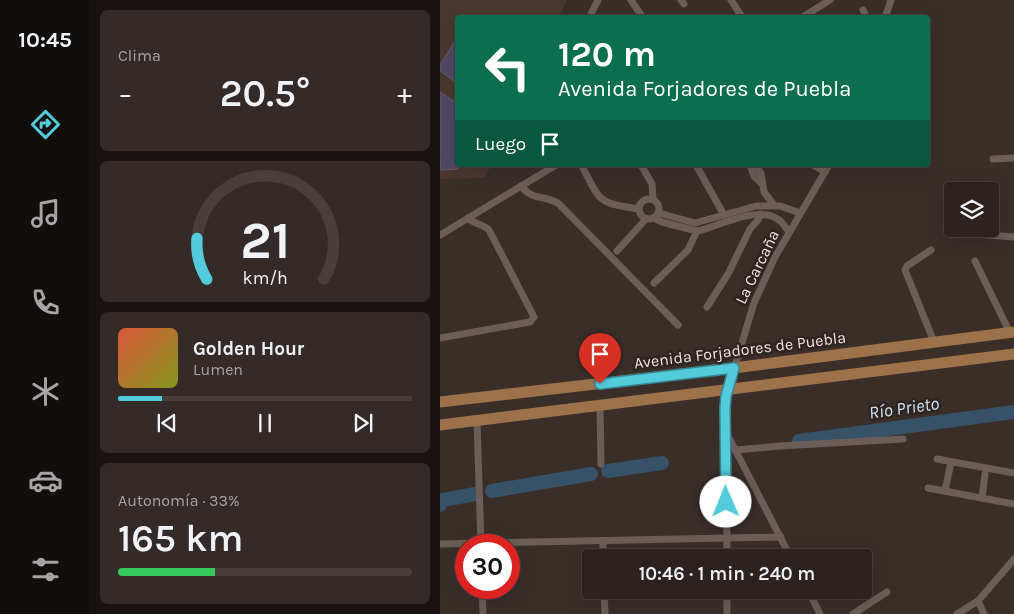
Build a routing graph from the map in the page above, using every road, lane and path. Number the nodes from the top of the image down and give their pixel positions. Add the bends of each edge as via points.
1 (598, 0) edge
2 (631, 0) edge
3 (731, 0) edge
4 (830, 0) edge
5 (891, 0) edge
6 (863, 10) dead end
7 (591, 15) edge
8 (641, 15) edge
9 (741, 15) edge
10 (806, 15) edge
11 (866, 15) edge
12 (886, 15) edge
13 (1014, 158) edge
14 (993, 159) dead end
15 (553, 167) edge
16 (642, 167) edge
17 (697, 167) edge
18 (751, 167) edge
19 (757, 167) edge
20 (583, 168) dead end
21 (827, 168) edge
22 (522, 186) junction
23 (763, 188) junction
24 (653, 199) junction
25 (774, 205) junction
26 (756, 206) junction
27 (639, 209) junction
28 (800, 213) junction
29 (761, 214) junction
30 (724, 215) junction
31 (653, 217) junction
32 (744, 217) junction
33 (468, 218) junction
34 (750, 229) junction
35 (697, 231) junction
36 (789, 232) junction
37 (440, 234) edge
38 (999, 236) edge
39 (1014, 237) edge
40 (931, 250) dead end
41 (617, 251) dead end
42 (975, 261) dead end
43 (654, 283) dead end
44 (707, 307) dead end
45 (678, 325) dead end
46 (1012, 332) edge
47 (440, 338) edge
48 (934, 342) junction
49 (1014, 354) edge
50 (734, 368) junction
51 (728, 389) junction
52 (440, 402) edge
53 (600, 405) junction
54 (477, 420) junction
55 (440, 425) edge
56 (726, 432) junction
57 (903, 439) dead end
58 (736, 450) junction
59 (937, 459) dead end
60 (951, 462) junction
61 (601, 464) dead end
62 (985, 474) dead end
63 (1014, 474) edge
64 (928, 488) dead end
65 (945, 491) junction
66 (982, 498) junction
67 (1014, 504) edge
68 (481, 534) edge
69 (781, 537) junction
70 (726, 539) junction
71 (603, 541) junction
72 (520, 543) edge
73 (440, 544) edge
74 (455, 544) edge
75 (603, 549) edge
76 (727, 549) edge
77 (787, 549) edge
78 (1014, 559) edge
79 (887, 592) dead end
80 (482, 599) edge
81 (604, 599) edge
82 (727, 599) edge
83 (812, 599) edge
84 (978, 601) junction
85 (483, 614) edge
86 (604, 614) edge
87 (727, 614) edge
88 (820, 614) edge
89 (853, 614) edge
90 (957, 614) edge
91 (984, 614) edge

1 - 7 street
2 - 8 street
3 - 9 street
4 - 10 street
5 - 12 street
6 - 11 street
13 - 14 street
15 - 22 street
16 - 24 street via 652,184
17 - 30 street
18 - 23 street
19 - 23 street
20 - 27 street via 600,198 613,205
21 - 28 street, La Carcaña
22 - 33 street
22 - 45 street via 531,196 559,204
23 - 25 street
23 - 26 street
24 - 27 street via 644,200
24 - 31 street via 660,206
25 - 26 street
25 - 28 street
26 - 30 street
27 - 31 street via 641,215
28 - 36 street, La Carcaña
29 - 32 street
29 - 34 street
29 - 36 street via 780,220
30 - 31 street via 696,223
31 - 35 street
31 - 41 street
32 - 34 street
32 - 35 street
33 - 37 street
33 - 47 street via 489,230 534,315 533,320
34 - 44 street
35 - 43 street via 688,250
36 - 50 street, La Carcaña via 749,313
38 - 39 street
40 - 48 street via 905,270
42 - 46 street
46 - 48 main road, Avenida Forjadores de Puebla
48 - 50 main road, Avenida Forjadores de Puebla
49 - 51 main road
50 - 51 street, La Carcaña
50 - 52 main road, Avenida Forjadores de Puebla
51 - 53 main road
51 - 56 street, La Carcaña
53 - 54 main road
53 - 61 street
54 - 55 main road
54 - 68 street
56 - 58 street
56 - 70 street, La Carcaña
57 - 58 street
58 - 69 street
59 - 60 street
60 - 63 street
60 - 65 street
62 - 66 street
64 - 65 street
65 - 66 street
66 - 67 street
69 - 70 street
69 - 77 street
70 - 71 street
70 - 76 street, La Carcaña
71 - 72 street
71 - 75 street
73 - 74 street
78 - 84 street
79 - 89 street
80 - 85 street
81 - 86 street
82 - 87 street
83 - 88 street
84 - 90 street
84 - 91 street

